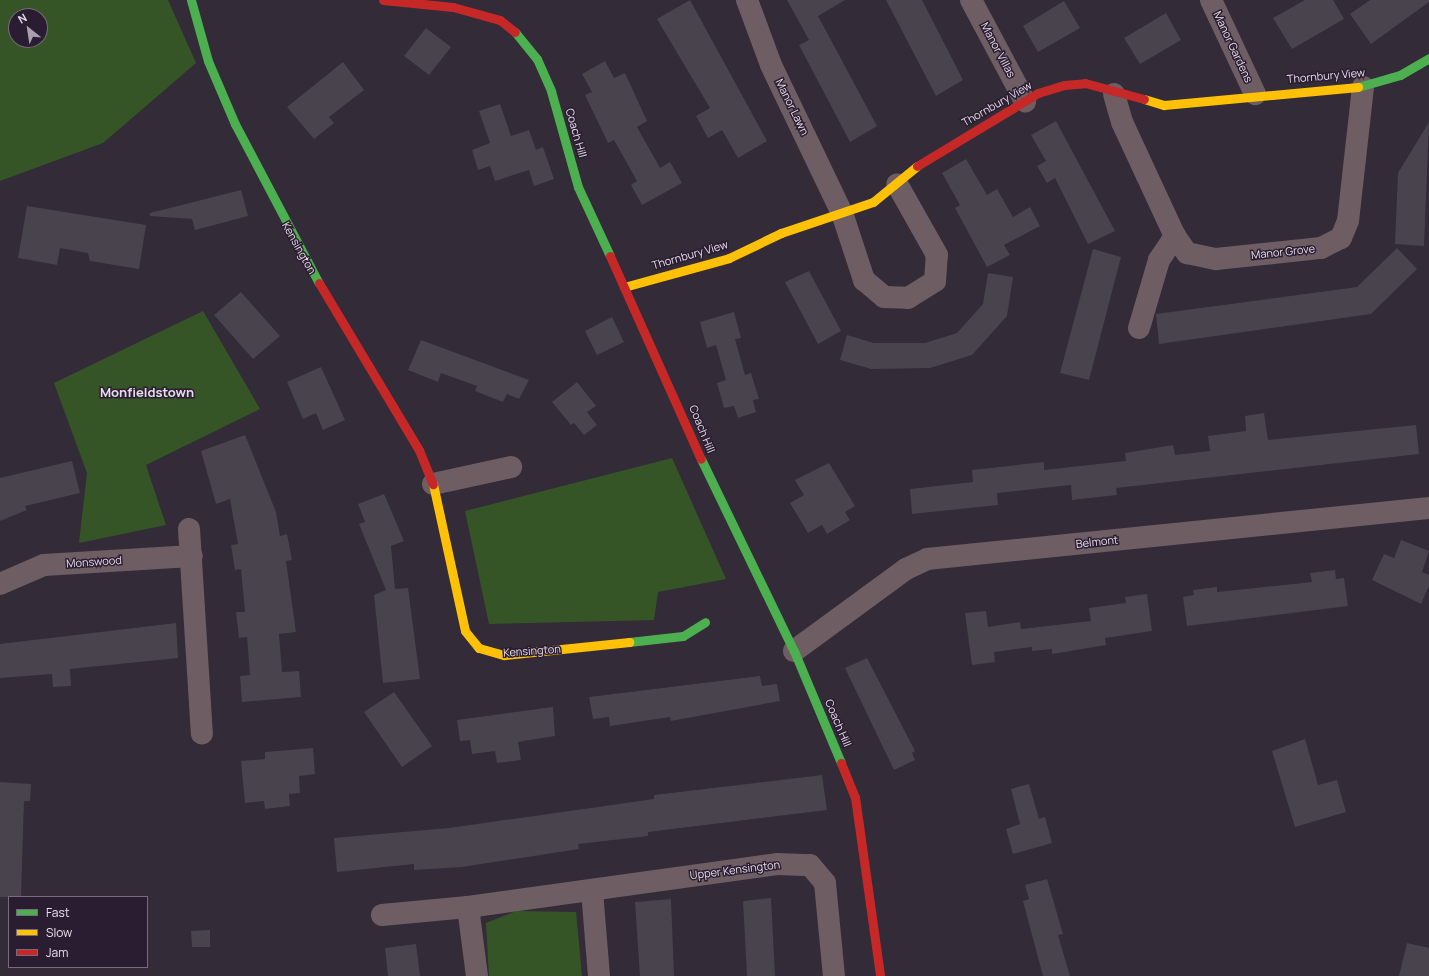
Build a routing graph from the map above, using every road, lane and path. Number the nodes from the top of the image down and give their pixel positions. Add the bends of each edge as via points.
1 (191, 0) edge
2 (383, 0) edge
3 (747, 0) edge
4 (971, 0) edge
5 (1211, 0) edge
6 (1429, 58) edge
7 (1364, 87) junction
8 (1114, 94) junction
9 (1254, 94) junction
10 (1025, 101) junction
11 (897, 184) junction
12 (842, 213) junction
13 (1175, 236) junction
14 (624, 286) junction
15 (1139, 328) dead end
16 (510, 467) dead end
17 (433, 484) junction
18 (1429, 508) edge
19 (189, 529) dead end
20 (192, 556) junction
21 (0, 584) edge
22 (705, 622) dead end
23 (794, 651) junction
24 (202, 734) dead end
25 (592, 891) junction
26 (468, 907) junction
27 (382, 915) dead end
28 (477, 976) edge
29 (599, 976) edge
30 (834, 976) edge
31 (880, 976) edge

1 - 17 street, Kensington via 208,61 242,137 294,241 419,450
2 - 14 street, Coach Hill via 453,6 500,20 523,39 537,58 551,92 578,187
3 - 12 street, Manor Lawn via 771,65
4 - 10 street, Manor Villas
5 - 9 street, Manor Gardens
6 - 7 street, Thornbury View via 1400,75
7 - 9 street, Thornbury View
7 - 13 street, Manor Grove via 1348,221 1341,238 1321,248 1216,259 1187,254
8 - 9 street, Thornbury View via 1164,105
8 - 10 street, Thornbury View via 1085,83 1064,85
8 - 13 street, Manor Grove via 1122,122
10 - 11 street, Thornbury View via 922,162
11 - 12 street, Thornbury View via 873,202
11 - 12 street, Manor Lawn via 937,255 935,281 908,298 884,297 864,280
12 - 14 street, Thornbury View via 780,233 729,258
13 - 15 street via 1159,260
14 - 23 street, Coach Hill via 711,482
16 - 17 street
17 - 22 street, Kensington via 465,631 479,648 504,655 683,636
18 - 23 street, Belmont via 927,558 906,569
19 - 20 street
20 - 21 street, Monswood via 44,565
20 - 24 street
23 - 31 street, Coach Hill via 856,800
25 - 26 street, Upper Kensington
25 - 29 street
25 - 30 street, Upper Kensington via 778,864 810,865 825,883
26 - 27 street, Upper Kensington
26 - 28 street

